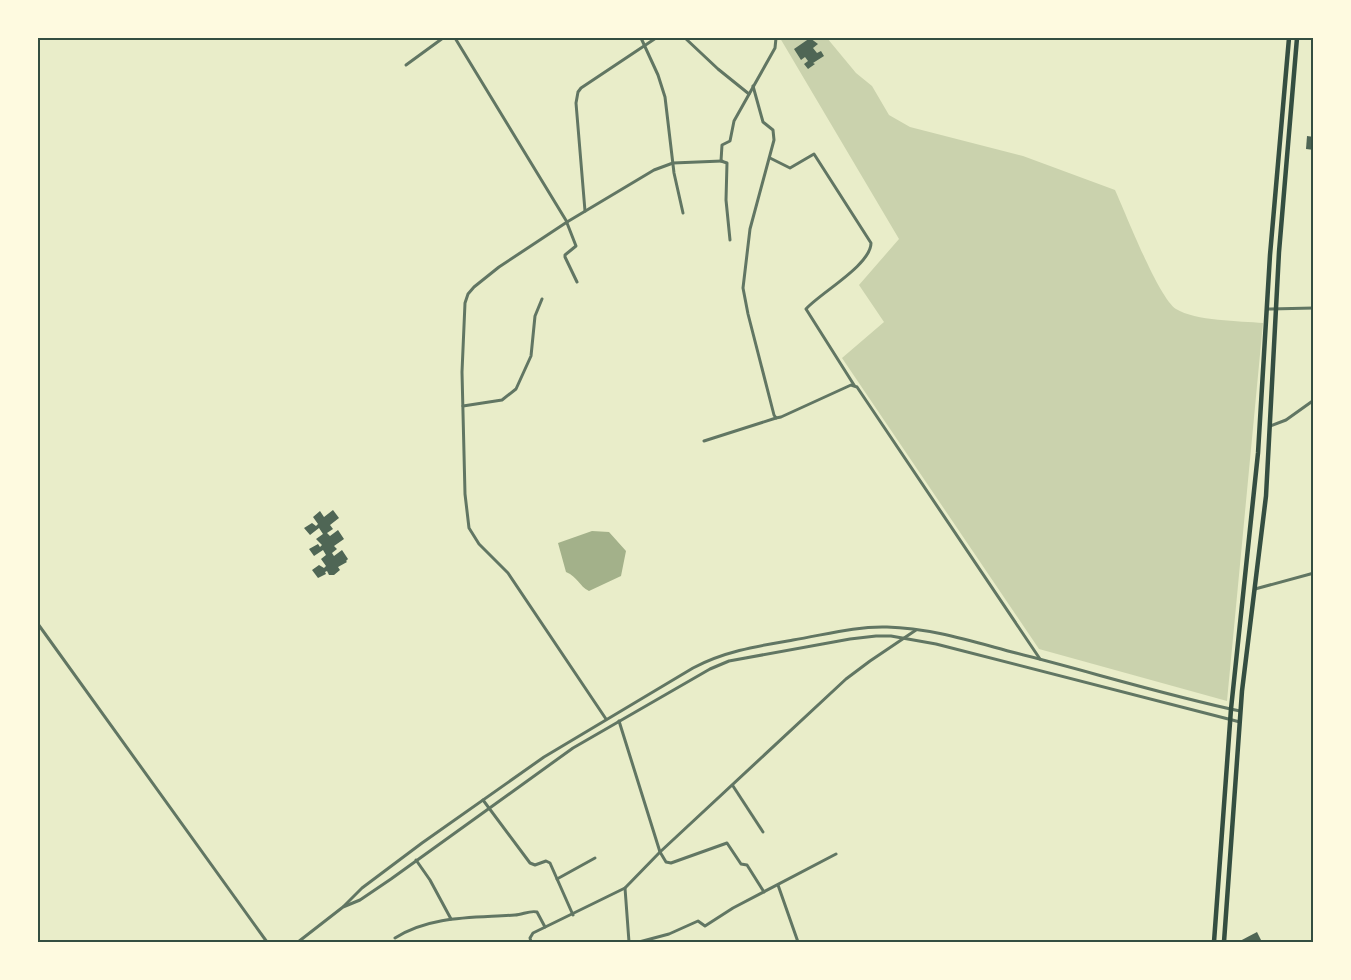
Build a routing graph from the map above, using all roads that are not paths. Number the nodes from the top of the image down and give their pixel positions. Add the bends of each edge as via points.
1 (443, 38) edge
2 (454, 38) edge
3 (641, 38) edge
4 (656, 38) edge
5 (685, 38) edge
6 (776, 38) edge
7 (1289, 38) edge
8 (1297, 38) edge
9 (645, 45) junction
10 (406, 65) dead end
11 (753, 86) junction
12 (748, 94) junction
13 (770, 158) junction
14 (722, 161) junction
15 (674, 163) junction
16 (585, 211) junction
17 (683, 213) dead end
18 (567, 222) junction
19 (730, 240) dead end
20 (577, 282) dead end
21 (542, 299) dead end
22 (1314, 308) edge
23 (1266, 309) junction
24 (1276, 309) junction
25 (854, 385) junction
26 (1314, 400) edge
27 (463, 406) junction
28 (776, 418) junction
29 (1270, 426) junction
30 (704, 441) dead end
31 (1314, 573) edge
32 (1255, 589) junction
33 (38, 624) edge
34 (916, 630) junction
35 (905, 639) junction
36 (1040, 659) junction
37 (630, 705) junction
38 (1231, 709) junction
39 (1240, 711) junction
40 (635, 712) junction
41 (606, 719) junction
42 (1231, 719) junction
43 (619, 721) junction
44 (1240, 722) junction
45 (733, 786) junction
46 (482, 799) junction
47 (490, 810) junction
48 (764, 832) dead end
49 (660, 852) junction
50 (836, 854) dead end
51 (595, 858) dead end
52 (416, 860) junction
53 (557, 879) junction
54 (778, 885) junction
55 (625, 888) junction
56 (764, 892) junction
57 (343, 907) junction
58 (573, 915) junction
59 (451, 919) junction
60 (545, 927) junction
61 (395, 938) dead end
62 (655, 941) edge
63 (267, 942) edge
64 (298, 942) edge
65 (531, 942) edge
66 (629, 942) edge
67 (639, 942) edge
68 (798, 942) edge
69 (1214, 942) edge
70 (1224, 942) edge

1 - 10 street
2 - 18 street
3 - 9 street
4 - 9 street
5 - 12 street
6 - 11 street via 775,48
7 - 23 main road
8 - 24 main road
9 - 15 street via 665,97
9 - 16 street via 578,92 576,110
11 - 12 street
11 - 13 street via 763,122 774,132
12 - 14 street via 732,124 730,141 722,145
13 - 25 street via 790,168 814,154 871,243 850,273 806,309
13 - 28 street via 750,228 743,288
14 - 15 street
14 - 19 street via 727,163
15 - 16 street via 654,170
15 - 17 street
16 - 18 street
18 - 20 street via 576,246 565,257
18 - 27 street via 499,267 468,294 464,314
21 - 27 street via 535,316 531,356 516,389 502,400
22 - 24 street
23 - 24 street
23 - 38 main road via 1254,499
24 - 29 main road
25 - 28 street
25 - 36 street
26 - 29 street
27 - 41 street via 469,528 508,573
28 - 30 street
29 - 32 main road
31 - 32 street
32 - 39 main road
33 - 63 street
34 - 35 street
34 - 36 street
34 - 37 street via 867,628 738,650 705,661
35 - 40 street via 862,637 729,661
35 - 42 street
35 - 45 street via 846,679
36 - 38 street
37 - 40 street
37 - 41 street
38 - 39 street
38 - 42 main road
39 - 44 main road
40 - 43 street
41 - 46 street
42 - 44 street
42 - 69 main road
43 - 47 street via 573,748
43 - 49 street
44 - 70 main road
45 - 48 street
45 - 49 street
46 - 47 street
46 - 57 street via 362,888
47 - 52 street
47 - 53 street via 530,863 548,861
49 - 55 street
49 - 56 street via 671,863 727,843
50 - 54 street
51 - 53 street
52 - 57 street via 360,900
52 - 59 street
53 - 58 street
54 - 56 street
54 - 68 street
55 - 58 street
55 - 66 street
56 - 62 street via 705,926 698,921
57 - 64 street
58 - 60 street
59 - 60 street via 536,911
59 - 61 street
60 - 65 street via 531,934
62 - 67 street

